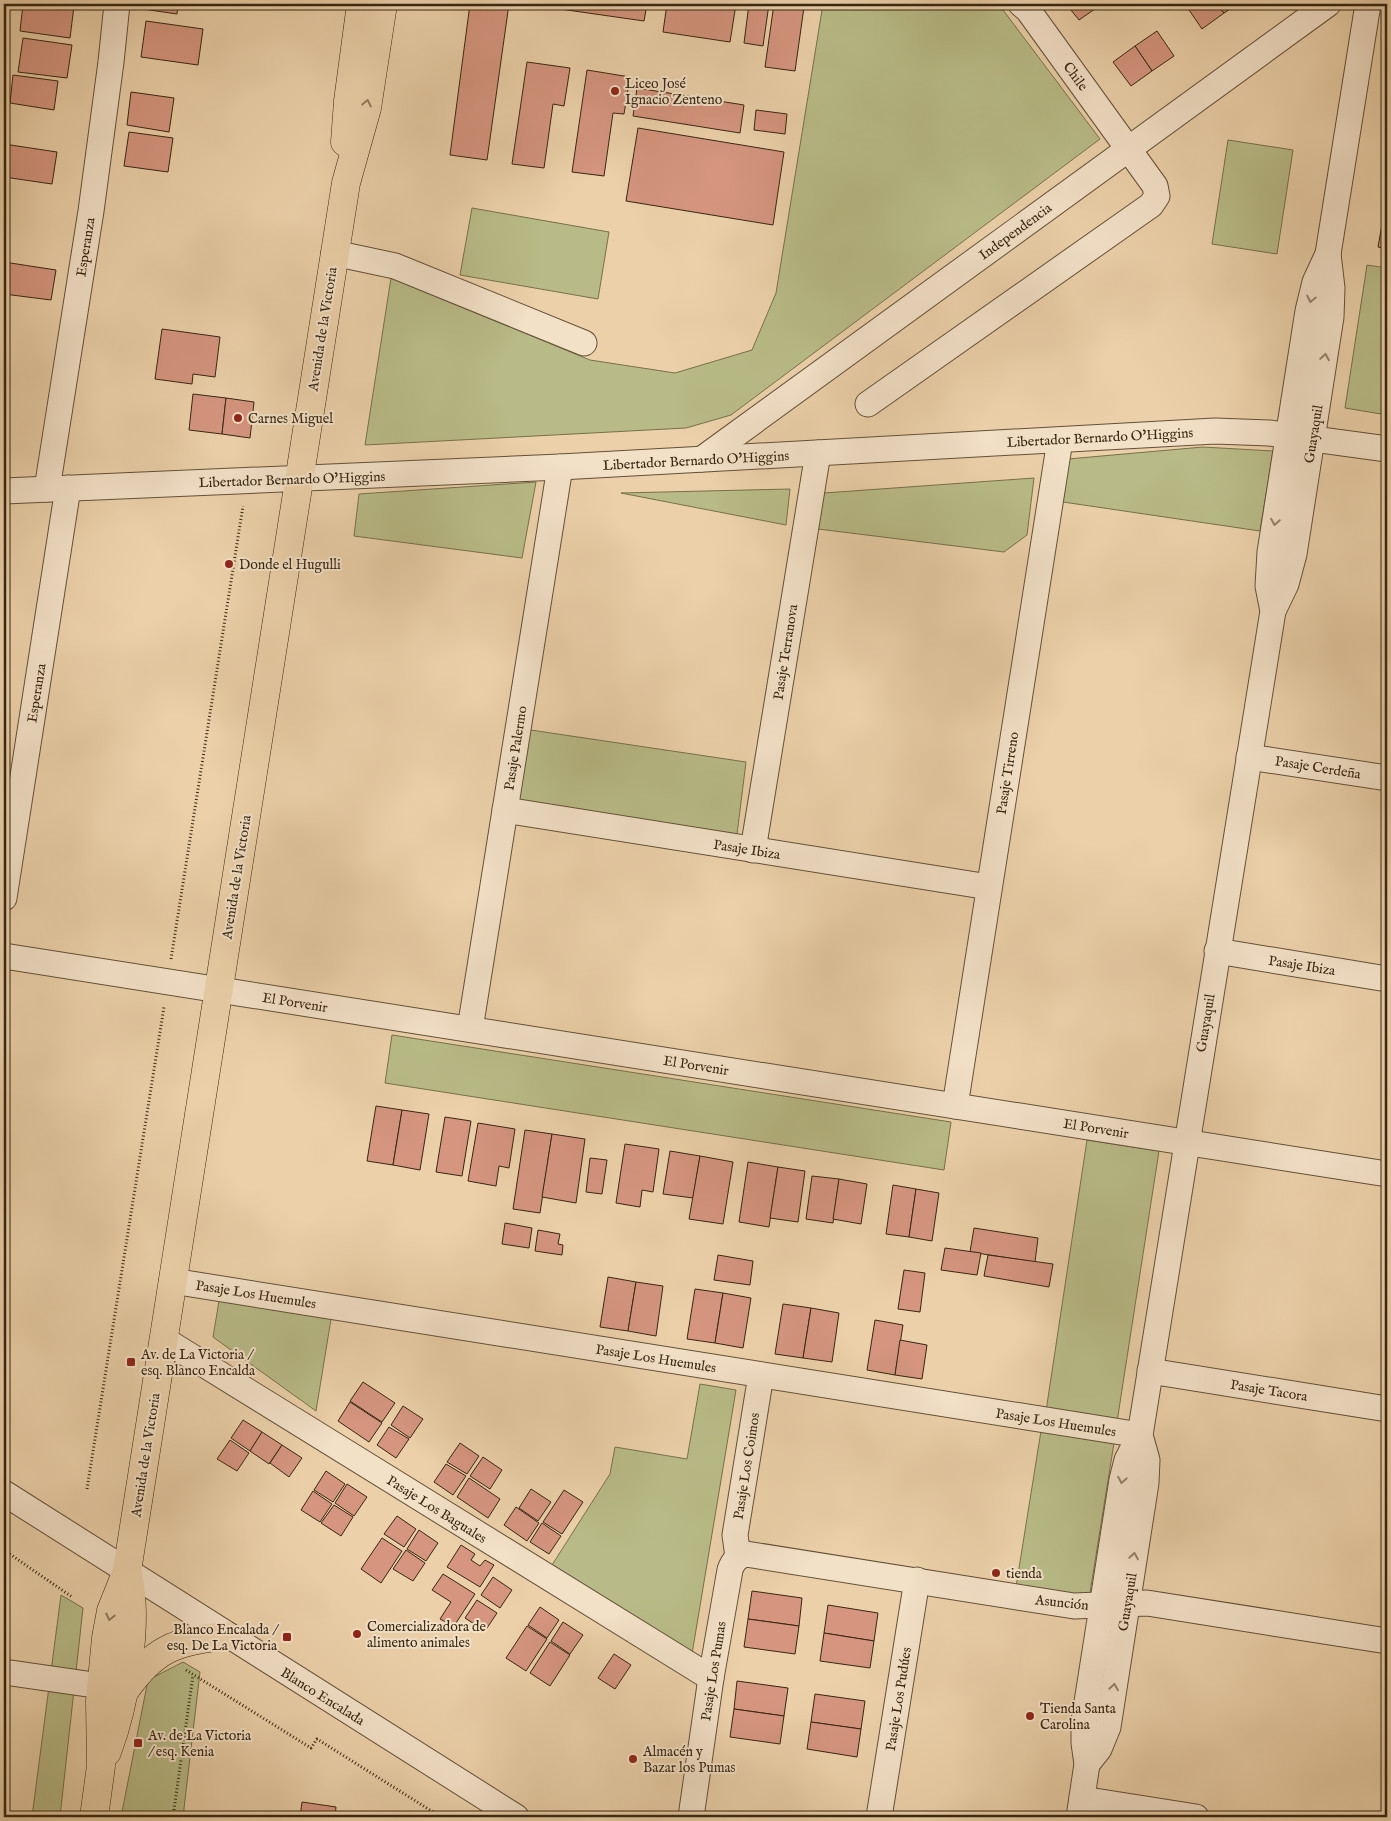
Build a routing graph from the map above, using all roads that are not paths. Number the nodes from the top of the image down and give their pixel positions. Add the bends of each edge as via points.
1 (117, 4) edge
2 (361, 4) edge
3 (383, 4) edge
4 (1021, 4) edge
5 (1328, 4) edge
6 (1368, 4) edge
7 (1129, 148) junction
8 (346, 183) junction
9 (334, 253) junction
10 (584, 343) dead end
11 (868, 404) dead end
12 (1301, 437) junction
13 (1060, 440) junction
14 (1387, 449) edge
15 (818, 454) junction
16 (702, 459) junction
17 (560, 467) junction
18 (298, 478) junction
19 (58, 488) junction
20 (4, 491) edge
21 (15, 757) edge
22 (1249, 757) junction
23 (1387, 778) edge
24 (505, 810) junction
25 (753, 850) junction
26 (989, 887) junction
27 (4, 898) edge
28 (1217, 951) junction
29 (4, 956) edge
30 (1387, 979) edge
31 (218, 990) junction
32 (470, 1029) junction
33 (954, 1106) junction
34 (1186, 1143) junction
35 (1387, 1174) edge
36 (172, 1281) junction
37 (163, 1339) junction
38 (1150, 1371) junction
39 (761, 1375) junction
40 (1387, 1409) edge
41 (1140, 1435) junction
42 (4, 1493) edge
43 (738, 1557) junction
44 (127, 1571) junction
45 (917, 1580) junction
46 (1127, 1604) junction
47 (1102, 1605) junction
48 (227, 1636) junction
49 (1387, 1641) edge
50 (4, 1672) edge
51 (711, 1678) junction
52 (112, 1689) junction
53 (1087, 1764) junction
54 (1080, 1808) edge
55 (94, 1817) edge
56 (516, 1817) edge
57 (691, 1817) edge
58 (879, 1817) edge
59 (1196, 1817) edge

1 - 19 street, Esperanza
2 - 8 main road, Avenida de la Victoria via 348,100
8 -> 3 main road, Avenida de la Victoria via 366,108
4 - 7 street, Chile
5 - 7 street, Independencia
6 - 12 street, Guayaquil via 1328,254 1332,310
7 - 11 street, Chile via 1155,186 1156,196 1151,205
7 - 16 street, Independencia
8 - 9 main road, Avenida de la Victoria
9 - 10 street via 395,266
9 - 18 main road, Avenida de la Victoria
12 - 13 street, Libertador Bernardo O'Higgins via 1215,431
12 - 14 street, Libertador Bernardo O'Higgins
12 - 22 street, Guayaquil via 1268,568 1273,611
13 - 15 street, Libertador Bernardo O'Higgins
13 - 26 street, Pasaje Tirreno
15 - 16 street, Libertador Bernardo O'Higgins
15 - 25 street, Pasaje Terranova
16 - 17 street, Libertador Bernardo O'Higgins
17 - 18 street, Libertador Bernardo O'Higgins
17 - 24 street, Pasaje Palermo
18 - 19 street, Libertador Bernardo O'Higgins
18 - 31 main road, Avenida de la Victoria
19 - 20 street, Libertador Bernardo O'Higgins
19 - 21 street, Esperanza
21 - 27 street, Esperanza
22 - 23 street, Pasaje Cerdeña
22 - 28 street, Guayaquil
24 - 25 street, Pasaje Ibiza
24 - 32 street, Pasaje Palermo
25 - 26 street, Pasaje Ibiza
26 - 33 street, Pasaje Tirreno
28 - 30 street, Pasaje Ibiza
28 - 34 street, Guayaquil
29 - 31 street, El Porvenir
31 - 32 street, El Porvenir
31 - 36 main road, Avenida de la Victoria
32 - 33 street, El Porvenir
33 - 34 street, El Porvenir
34 - 35 street, El Porvenir
34 - 38 street, Guayaquil
36 - 37 main road, Avenida de la Victoria
36 - 39 street, Pasaje Los Huemules
37 - 44 main road, Avenida de la Victoria
37 - 51 street, Pasaje Los Baguales
38 - 40 street, Pasaje Tacora
38 - 41 street, Guayaquil
39 - 41 street, Pasaje Los Huemules
39 - 43 street, Pasaje Los Coimos via 735,1535
46 -> 41 street, Guayaquil via 1147,1472
41 -> 47 street, Guayaquil via 1124,1470
42 - 44 street, Blanco Encalada
43 - 45 street, Asunción via 754,1554
43 - 51 street, Pasaje Los Pumas via 730,1570
44 - 48 street, Blanco Encalada
44 - 52 main road, Avenida de la Victoria via 131,1619
45 - 47 street, Asunción via 1074,1606
45 - 58 street, Pasaje Los Pudúes
46 - 47 street, Asunción
46 - 49 street, Asunción via 1148,1603
53 -> 46 street, Guayaquil via 1099,1749 1108,1727
47 - 53 street, Guayaquil via 1084,1720
48 - 52 main road via 195,1639 171,1647
48 - 56 street, Blanco Encalada
50 - 52 street
51 - 57 street, Pasaje Los Pumas
52 - 55 main road, Avenida de la Victoria via 113,1736 102,1766
53 - 54 street, Guayaquil
54 - 59 street

